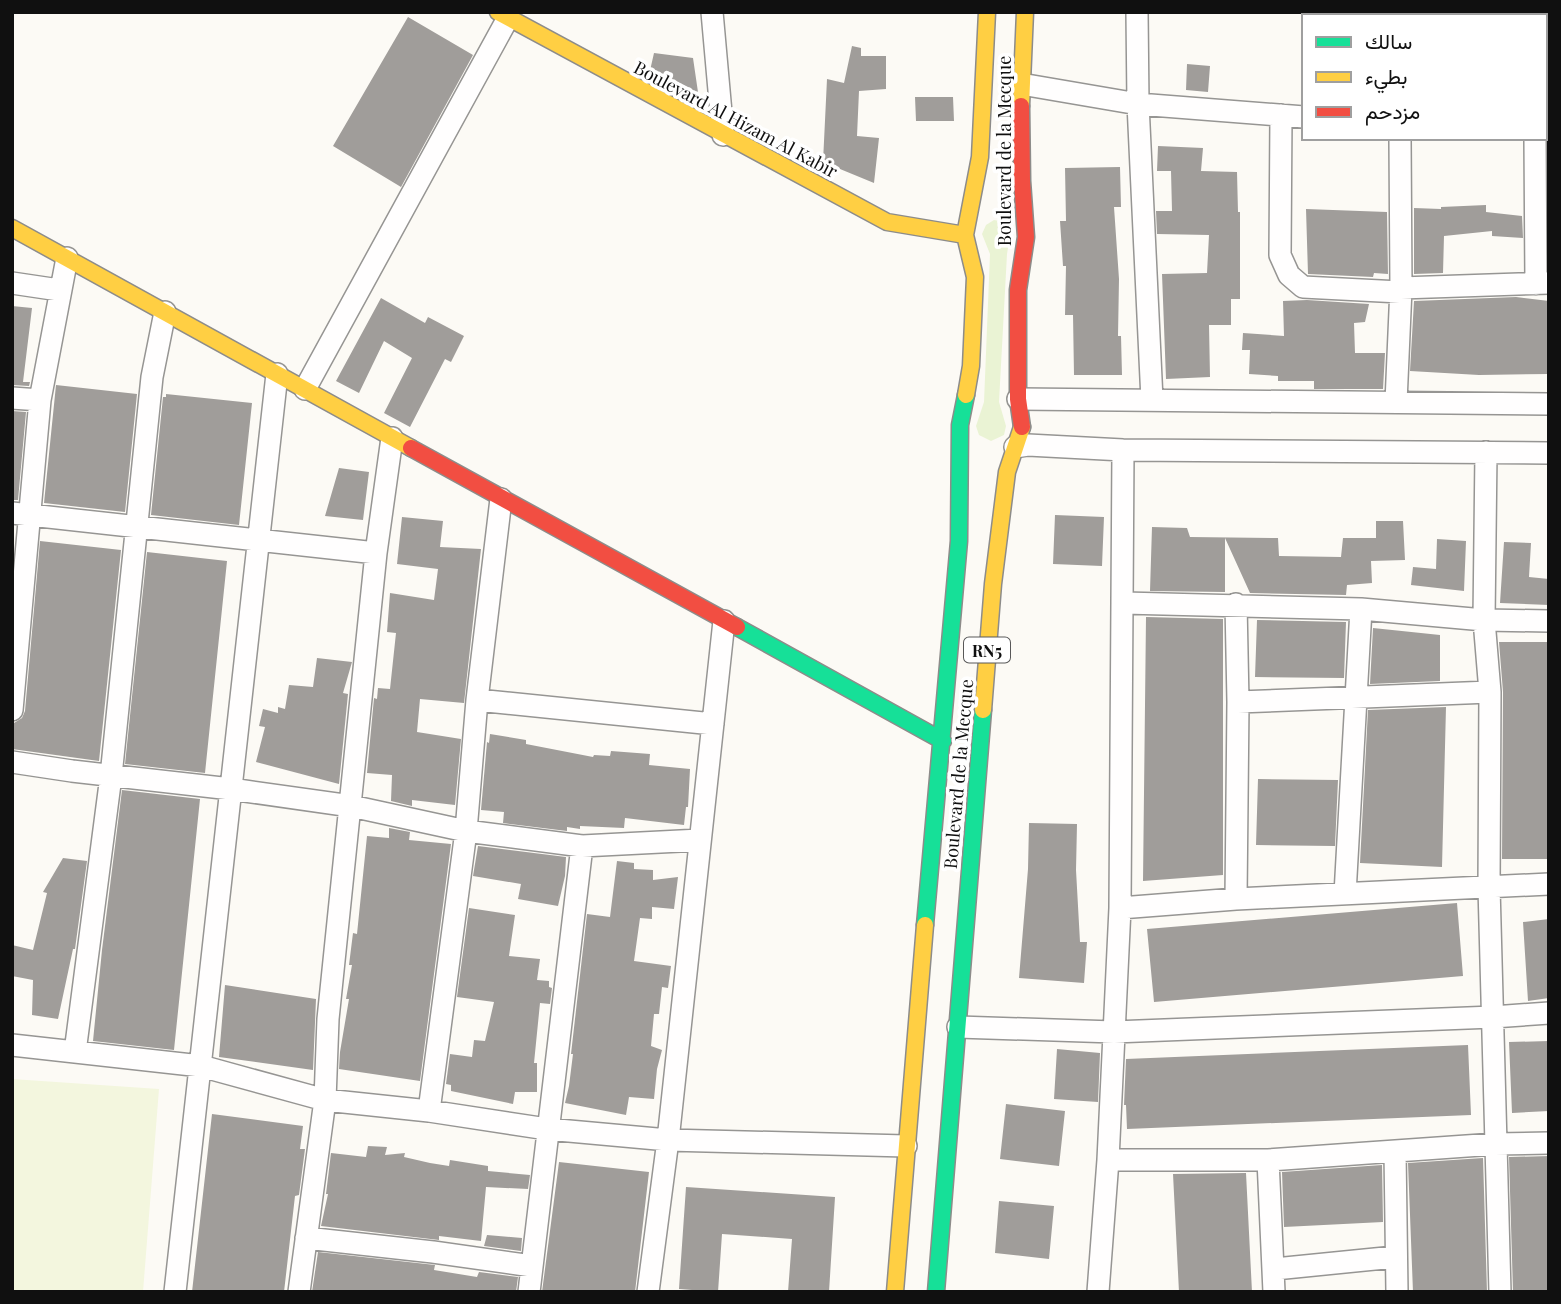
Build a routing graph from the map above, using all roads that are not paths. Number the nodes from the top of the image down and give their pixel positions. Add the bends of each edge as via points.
1 (712, 12) edge
2 (987, 12) edge
3 (1025, 12) edge
4 (1137, 12) edge
5 (503, 15) edge
6 (1021, 84) junction
7 (1138, 104) junction
8 (1281, 115) junction
9 (1302, 117) edge
10 (723, 135) junction
11 (1400, 140) edge
12 (1535, 140) edge
13 (1003, 206) dead end
14 (982, 208) dead end
15 (1025, 227) junction
16 (12, 228) edge
17 (966, 229) junction
18 (67, 258) junction
19 (12, 283) edge
20 (1542, 284) edge
21 (59, 290) junction
22 (1400, 290) junction
23 (165, 312) junction
24 (277, 374) junction
25 (306, 389) junction
26 (12, 398) edge
27 (1018, 399) junction
28 (40, 400) junction
29 (1152, 400) junction
30 (1396, 402) junction
31 (1549, 404) edge
32 (960, 425) junction
33 (391, 438) junction
34 (1123, 450) junction
35 (1007, 452) junction
36 (1486, 452) junction
37 (1549, 453) edge
38 (980, 456) dead end
39 (501, 499) junction
40 (21, 513) edge
41 (137, 527) junction
42 (259, 540) junction
43 (376, 553) junction
44 (1124, 603) junction
45 (1236, 604) junction
46 (1361, 609) junction
47 (1484, 620) junction
48 (724, 621) junction
49 (1549, 621) edge
50 (1490, 692) junction
51 (1357, 698) junction
52 (477, 700) junction
53 (1238, 702) junction
54 (12, 710) edge
55 (712, 724) junction
56 (943, 741) junction
57 (12, 762) edge
58 (111, 776) junction
59 (231, 789) junction
60 (351, 806) junction
61 (466, 831) junction
62 (700, 840) junction
63 (582, 845) junction
64 (1549, 884) edge
65 (1489, 887) junction
66 (1345, 894) junction
67 (1236, 899) junction
68 (1120, 908) junction
69 (1549, 1013) edge
70 (1493, 1017) junction
71 (958, 1027) junction
72 (1114, 1032) junction
73 (12, 1045) edge
74 (75, 1052) junction
75 (201, 1066) junction
76 (325, 1100) junction
77 (429, 1111) junction
78 (547, 1129) junction
79 (668, 1140) junction
80 (1549, 1143) edge
81 (1494, 1144) junction
82 (906, 1146) junction
83 (1395, 1152) junction
84 (1108, 1160) junction
85 (1268, 1160) junction
86 (306, 1238) junction
87 (1395, 1257) junction
88 (532, 1266) junction
89 (1275, 1269) junction
90 (175, 1292) edge
91 (299, 1292) edge
92 (529, 1292) edge
93 (648, 1292) edge
94 (895, 1292) edge
95 (936, 1292) edge
96 (1098, 1292) edge
97 (1274, 1292) edge
98 (1396, 1292) edge
99 (1500, 1292) edge

1 - 10 street
2 - 17 main road, Boulevard de la Mecque / RN5 via 980,158
3 - 6 main road, Boulevard de la Mecque / RN5
4 - 7 street
5 - 10 main road, Boulevard Al Hizam Al Kabir
5 - 25 street
6 - 7 street
6 - 15 main road, Boulevard de la Mecque / RN5
7 - 8 street
7 - 29 street
8 - 9 street
8 - 22 street via 1280,254 1289,275 1303,287
10 - 17 main road, Boulevard Al Hizam Al Kabir via 887,222
11 - 22 street
12 - 20 street
13 - 15 main road via 1013,210
14 - 17 main road
15 - 27 main road, Boulevard de la Mecque / RN5 via 1018,290
16 - 18 main road
17 - 32 main road, Boulevard de la Mecque / RN5 via 975,277 971,366
18 - 21 street
18 - 23 main road
19 - 21 street
20 - 22 street
21 - 28 street
22 - 30 street
23 - 24 main road
23 - 41 street via 152,377
24 - 25 main road
24 - 42 street
25 - 33 main road
26 - 28 street
27 - 29 street
27 - 35 main road, Boulevard de la Mecque / RN5 via 1022,430
28 - 40 street
29 - 30 street
30 - 31 street
32 - 38 main road via 965,444
32 - 56 main road, Boulevard de la Mecque / RN5 via 959,541
33 - 39 main road
33 - 43 street
34 - 35 street via 1042,445
34 - 36 street
34 - 44 street
35 - 71 main road, Boulevard de la Mecque / RN5
36 - 37 street
36 - 47 street
39 - 48 main road
39 - 52 street
40 - 41 street
40 - 54 street via 27,568
41 - 42 street
41 - 58 street
42 - 43 street
42 - 59 street
43 - 60 street
44 - 45 street
44 - 68 street
45 - 46 street
45 - 53 street
46 - 47 street
46 - 51 street
47 - 49 street
47 - 50 street
48 - 55 street
48 - 56 main road
50 - 51 street
50 - 65 street
51 - 53 street
51 - 66 street
52 - 55 street
52 - 61 street
53 - 67 street
55 - 62 street
56 - 82 main road, Boulevard de la Mecque / RN5
57 - 58 street
58 - 59 street
58 - 74 street
59 - 60 street
59 - 75 street
60 - 61 street
60 - 76 street via 328,1018
61 - 63 street
61 - 77 street
62 - 63 street
62 - 79 street
63 - 78 street
64 - 65 street
65 - 66 street
65 - 70 street
66 - 67 street
67 - 68 street
68 - 72 street
69 - 70 street
70 - 72 street
70 - 81 street
71 - 72 street
71 - 95 main road, Boulevard de la Mecque / RN5
72 - 84 street
73 - 74 street
74 - 75 street
75 - 76 street
75 - 90 street
76 - 77 street
76 - 86 street
77 - 78 street
78 - 79 street
78 - 88 street
79 - 82 street
79 - 93 street
80 - 81 street
81 - 83 street
81 - 99 street
82 - 94 main road, Boulevard de la Mecque / RN5
83 - 85 street
83 - 87 street
84 - 85 street
84 - 96 street
85 - 89 street
86 - 88 street
86 - 91 street
87 - 89 street
87 - 98 street
88 - 92 street
89 - 97 street

